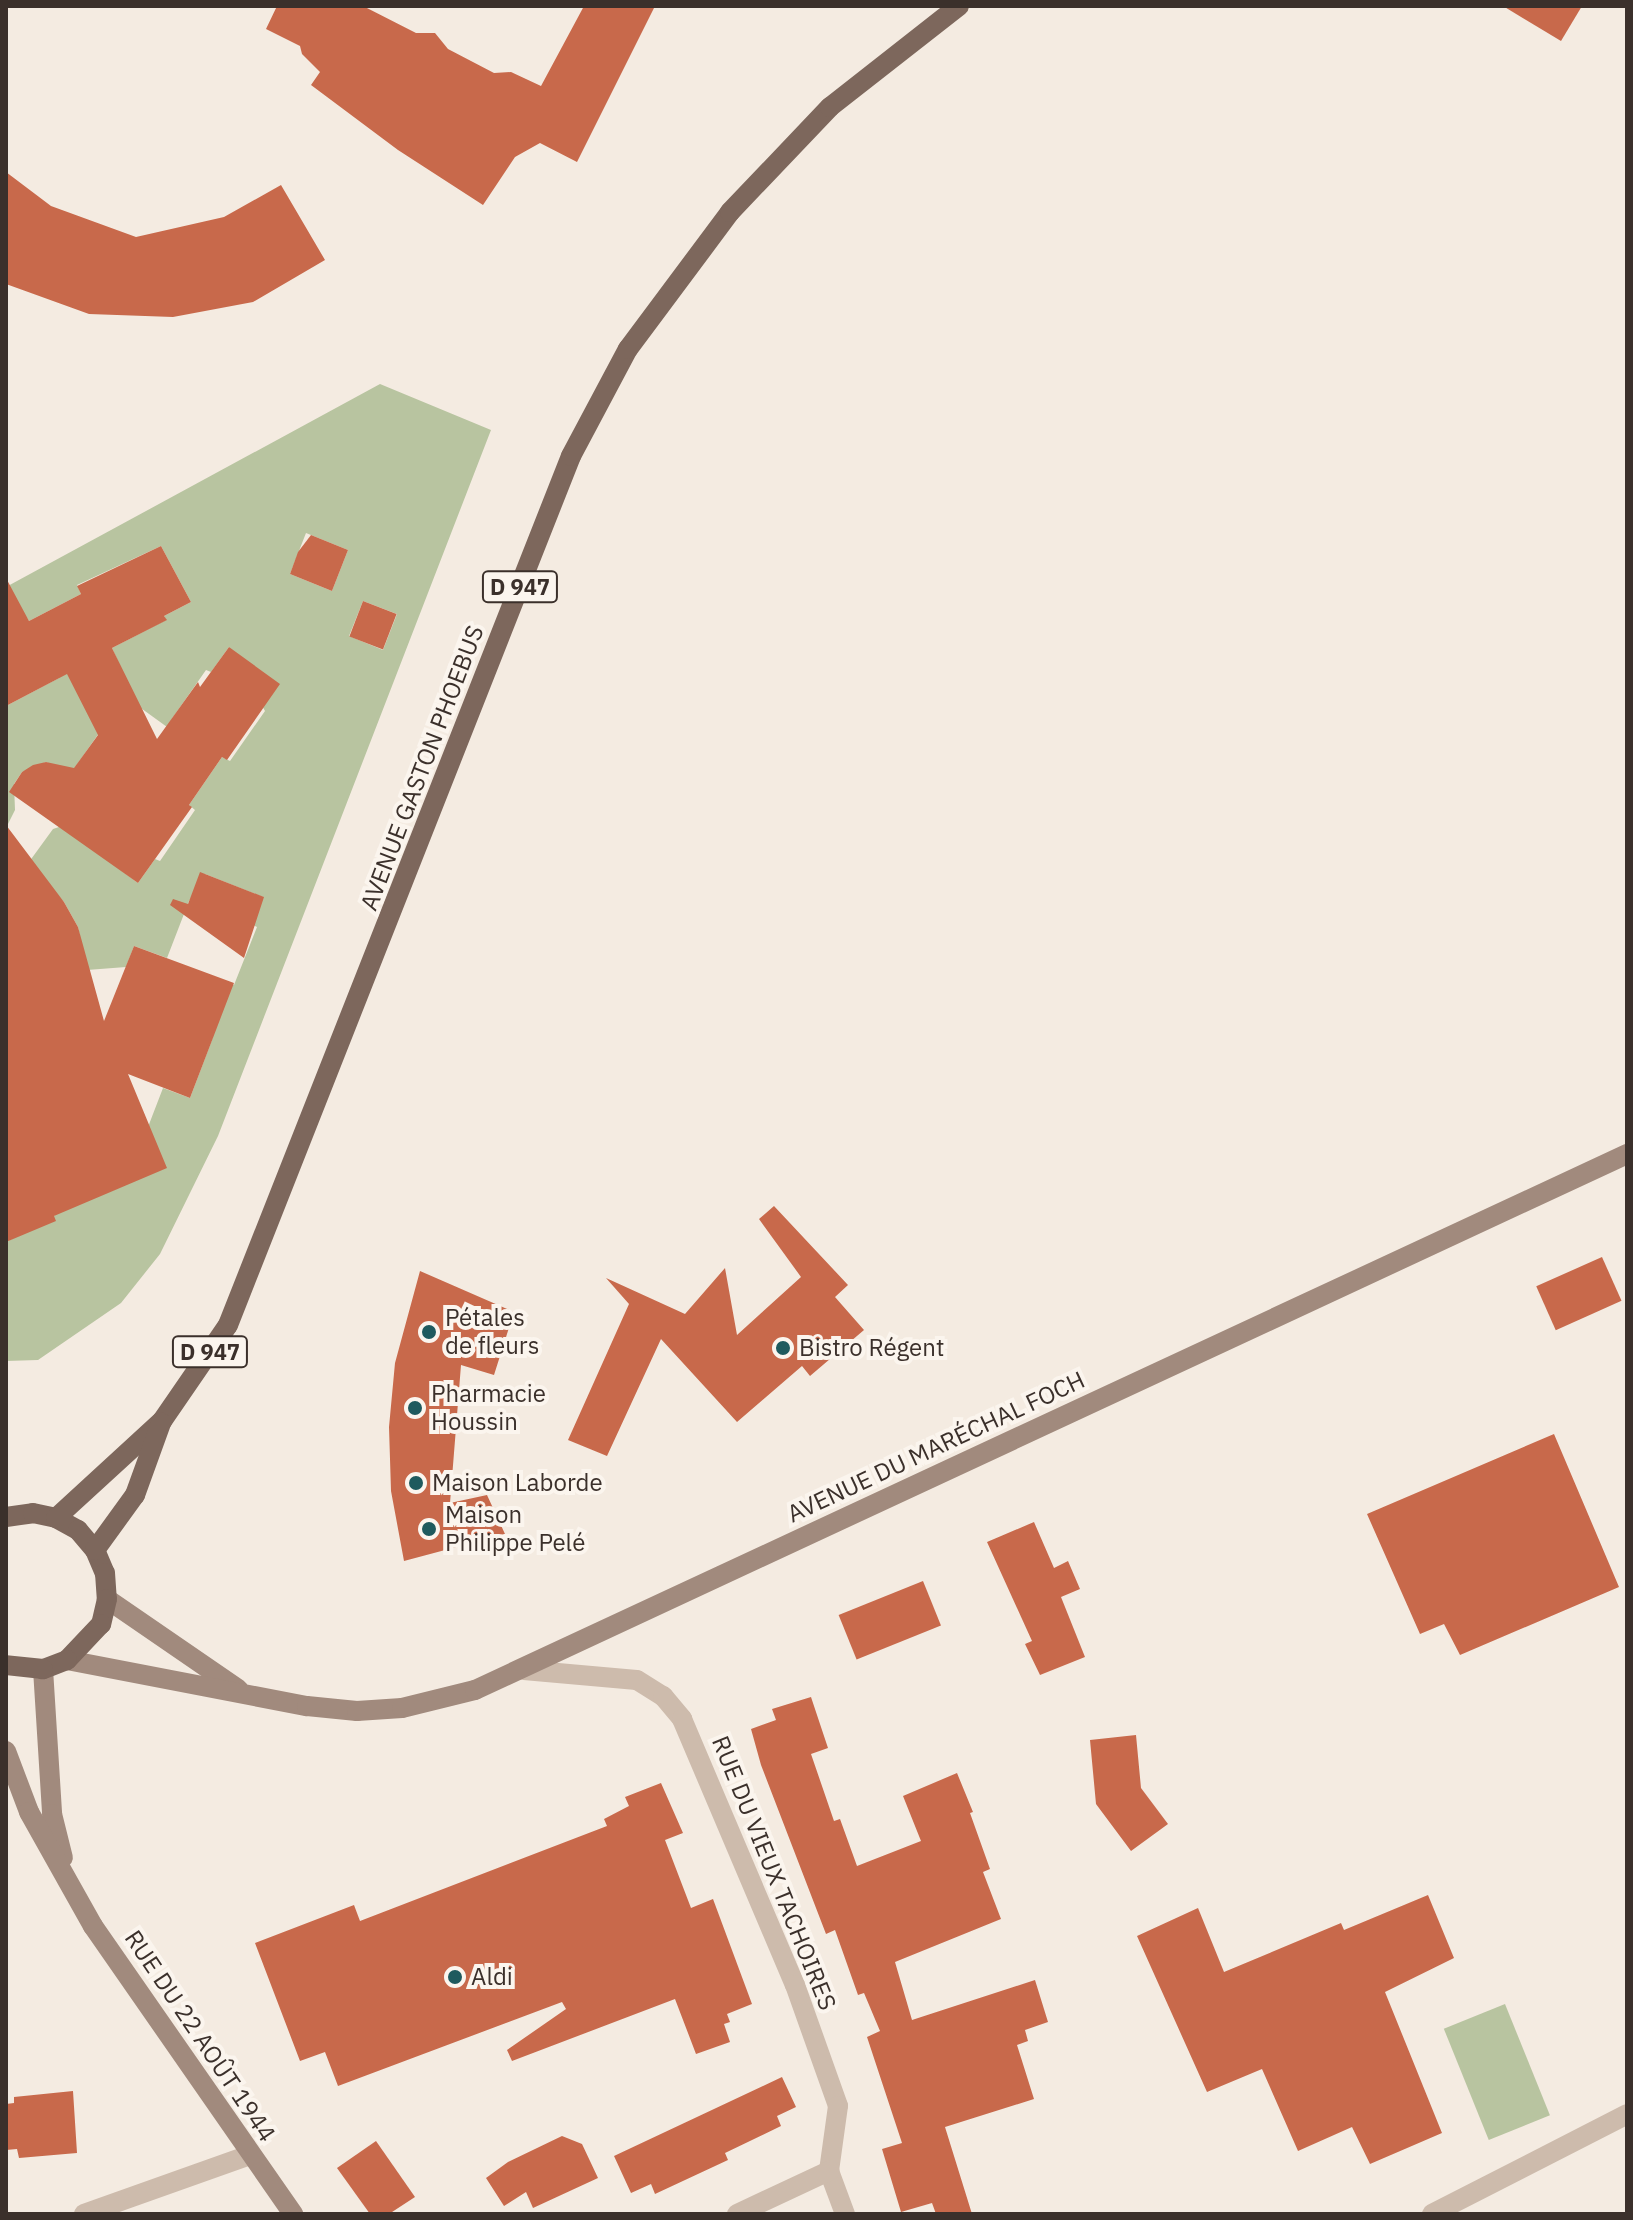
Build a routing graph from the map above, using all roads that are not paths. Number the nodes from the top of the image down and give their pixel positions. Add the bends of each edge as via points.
1 (959, 6) edge
2 (1627, 1154) edge
3 (162, 1421) junction
4 (8, 1514) edge
5 (56, 1518) junction
6 (95, 1550) junction
7 (107, 1599) junction
8 (67, 1660) junction
9 (6, 1665) edge
10 (43, 1669) junction
11 (524, 1670) junction
12 (248, 1696) junction
13 (6, 1751) edge
14 (69, 1885) junction
15 (1627, 2114) edge
16 (250, 2155) junction
17 (829, 2171) junction
18 (84, 2214) edge
19 (293, 2214) edge
20 (737, 2214) edge
21 (845, 2214) edge
22 (1432, 2214) edge

1 - 3 main road, AVENUE GASTON PHOEBUS / D 947 via 830,107 730,212 628,349 571,456 228,1325
2 - 11 main road, AVENUE DU MARÉCHAL FOCH
3 - 5 main road, AVENUE GASTON PHOEBUS / D 947
3 - 6 main road, AVENUE GASTON PHOEBUS / D 947 via 135,1495
4 - 5 main road
5 - 6 main road via 78,1530
6 - 7 main road via 105,1573
7 - 8 main road via 101,1624
7 - 12 main road, AVENUE DU MARÉCHAL FOCH
8 - 10 main road
8 - 12 main road, AVENUE DU MARÉCHAL FOCH
9 - 10 main road
10 - 14 main road, RUE DU 22 AOÛT 1944 via 52,1814
11 - 12 main road, AVENUE DU MARÉCHAL FOCH via 475,1690 402,1708 357,1711
11 - 17 street, RUE DU VIEUX TACHOIRES via 637,1680 663,1696 682,1719 795,1985 838,2106
13 - 14 main road, RUE DU 22 AOÛT 1944 via 29,1812
14 - 16 main road, RUE DU 22 AOÛT 1944
15 - 22 street
16 - 18 street
16 - 19 main road, RUE DU 22 AOÛT 1944
17 - 20 street
17 - 21 street, RUE DU VIEUX TACHOIRES

